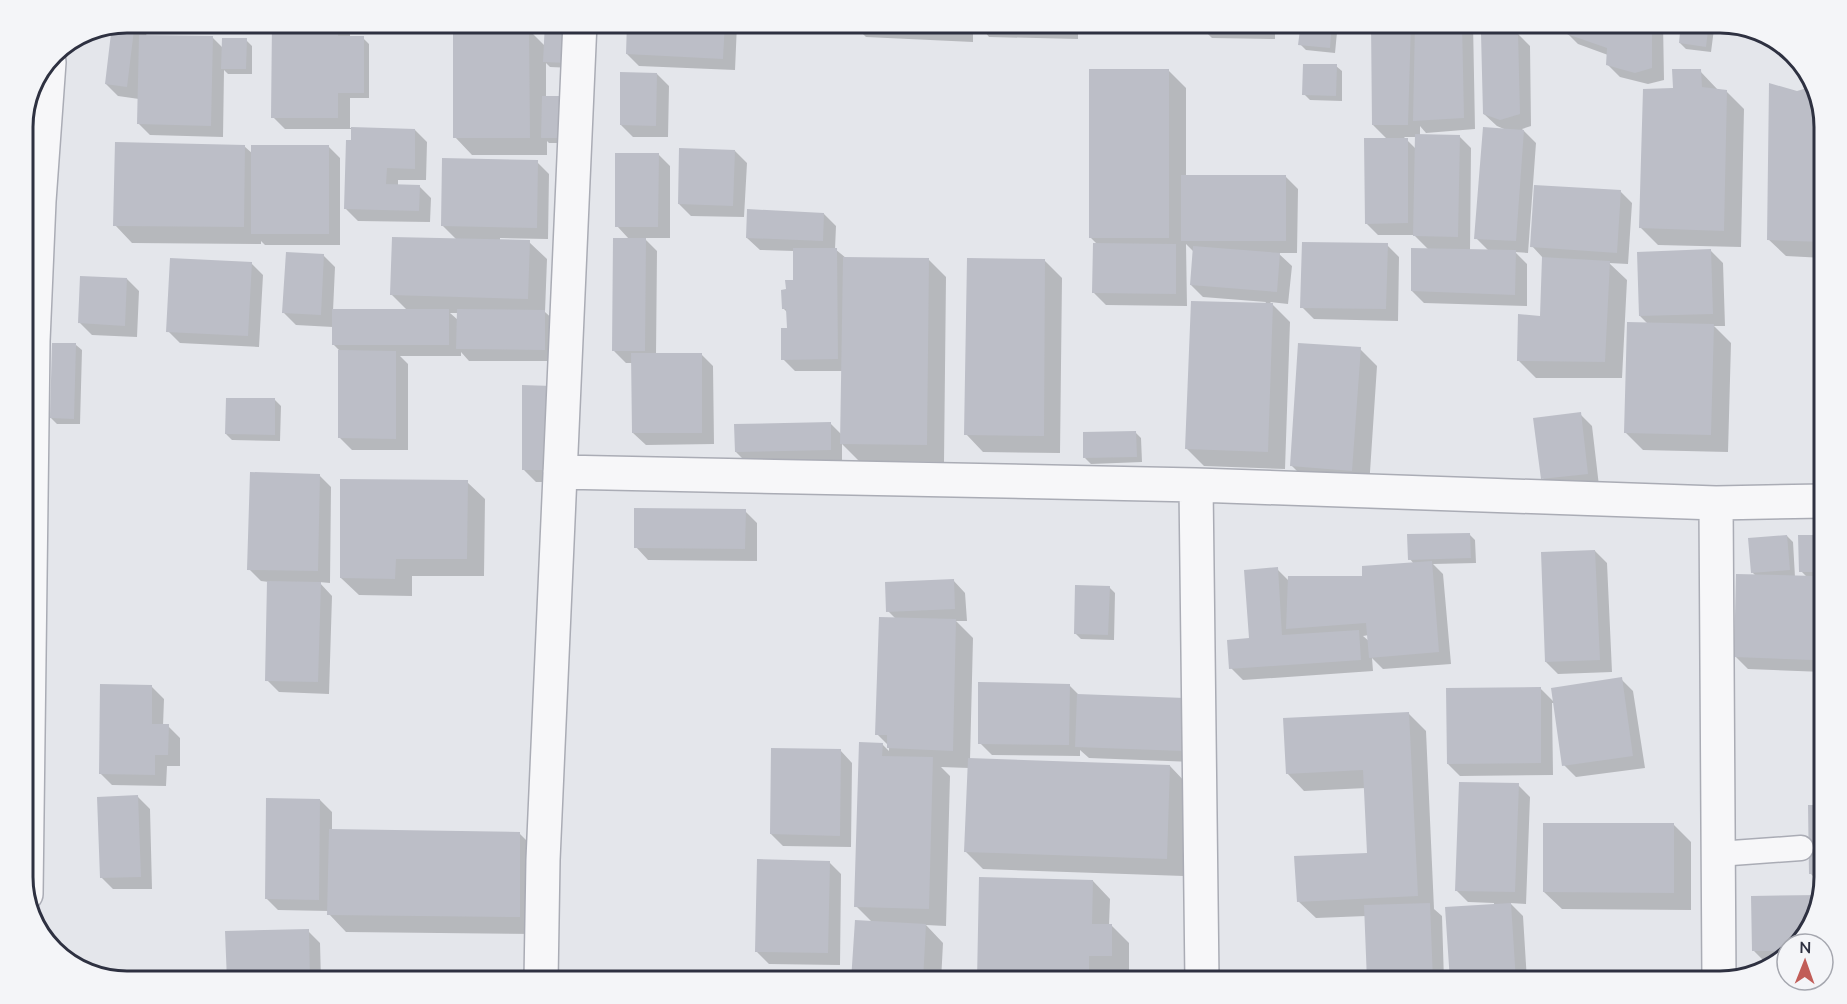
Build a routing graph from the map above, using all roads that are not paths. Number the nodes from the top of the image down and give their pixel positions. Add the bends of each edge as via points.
1 (580, 33) edge
2 (48, 77) edge
3 (33, 341) edge
4 (560, 472) junction
5 (1196, 485) junction
6 (1814, 501) edge
7 (1716, 503) junction
8 (1801, 848) dead end
9 (1718, 854) junction
10 (541, 971) edge
11 (1202, 971) edge
12 (1719, 971) edge

1 - 4 street
2 - 3 street
4 - 5 street
4 - 10 street
5 - 7 street
5 - 11 street
6 - 7 street
7 - 9 street
8 - 9 lane
9 - 12 street

